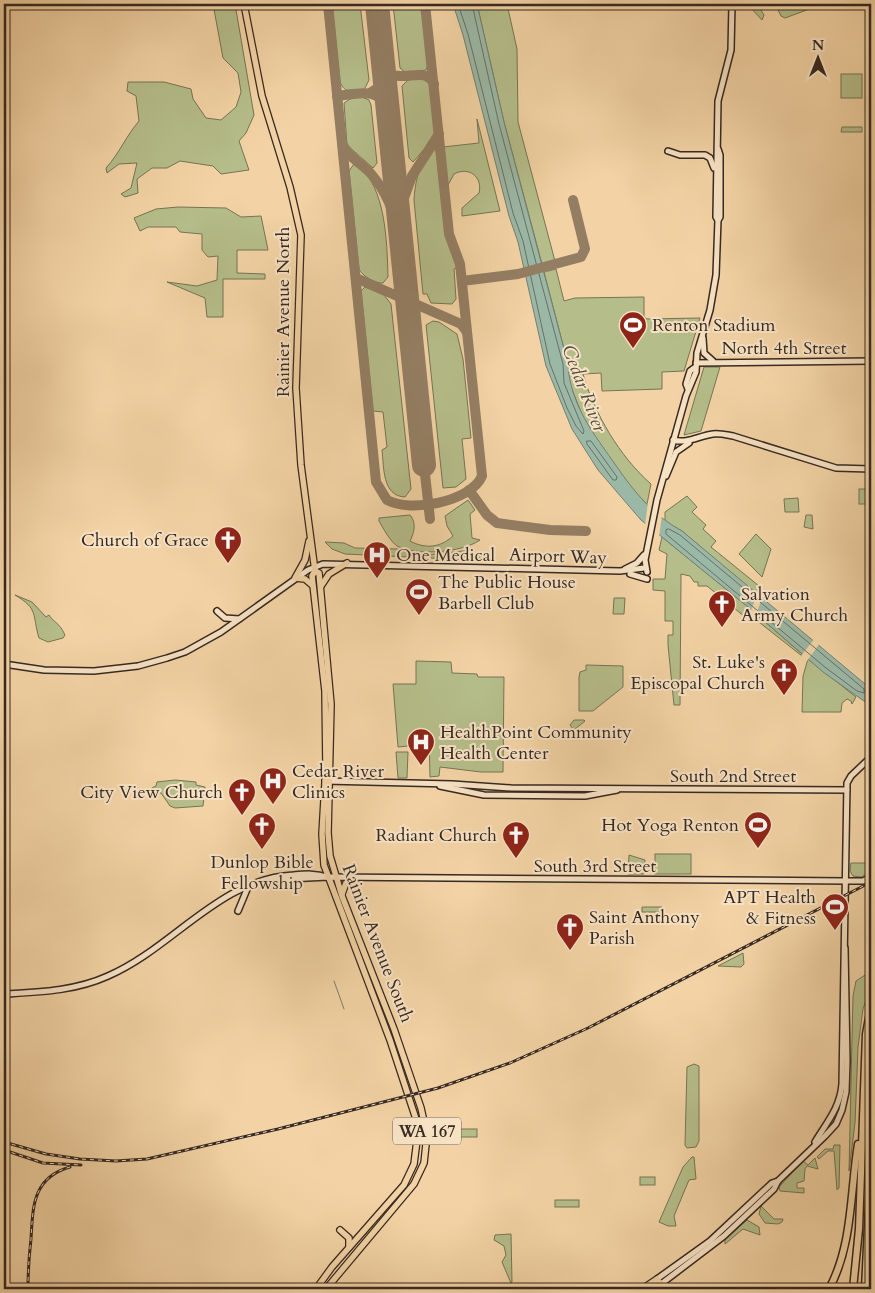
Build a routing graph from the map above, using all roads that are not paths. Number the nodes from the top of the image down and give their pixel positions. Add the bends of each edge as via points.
1 (244, 4) edge
2 (732, 4) edge
3 (718, 149) junction
4 (668, 151) dead end
5 (716, 172) junction
6 (718, 220) junction
7 (704, 340) junction
8 (716, 362) junction
9 (871, 362) edge
10 (696, 363) junction
11 (702, 437) junction
12 (673, 440) junction
13 (871, 468) edge
14 (658, 497) junction
15 (310, 536) junction
16 (648, 551) junction
17 (347, 563) junction
18 (646, 567) junction
19 (315, 569) junction
20 (620, 571) junction
21 (630, 574) junction
22 (295, 578) junction
23 (646, 579) dead end
24 (321, 586) junction
25 (313, 587) junction
26 (217, 611) dead end
27 (239, 619) junction
28 (4, 664) edge
29 (871, 757) edge
30 (328, 781) junction
31 (419, 783) junction
32 (620, 788) junction
33 (847, 790) junction
34 (328, 877) junction
35 (336, 877) junction
36 (871, 877) edge
37 (352, 878) junction
38 (846, 881) junction
39 (249, 886) junction
40 (342, 896) junction
41 (238, 911) dead end
42 (845, 948) junction
43 (4, 994) edge
44 (871, 1007) edge
45 (862, 1120) junction
46 (814, 1144) junction
47 (871, 1161) edge
48 (340, 1230) dead end
49 (349, 1247) junction
50 (661, 1284) edge
51 (316, 1289) edge
52 (326, 1289) edge
53 (642, 1289) edge
54 (653, 1289) edge
55 (829, 1289) edge
56 (853, 1289) edge
57 (864, 1289) edge

1 - 15 main road, Rainier Avenue North via 262,96 301,235 296,380 300,459
2 - 3 main road via 731,50 718,100
3 - 5 main road
3 - 6 main road
4 - 5 main road via 707,156
5 - 6 main road
6 - 7 main road via 716,275
7 - 8 main road via 704,353
7 - 10 main road via 702,354
8 - 9 main road, North 4th Street
8 - 10 main road, North 4th Street
10 - 12 main road via 686,384 688,389
11 - 12 main road via 684,442
11 - 13 main road via 712,434 733,436 836,468
11 - 14 main road via 676,452
12 - 14 main road
14 - 16 main road
15 - 19 main road, Rainier Avenue North
15 - 22 main road via 305,560
16 - 18 main road
16 - 20 main road via 637,564
17 - 19 main road, Airport Way
17 - 20 main road, Airport Way
17 - 24 main road via 329,574
18 - 20 main road
18 - 21 main road
19 - 22 main road
19 - 24 main road, Rainier Avenue South
19 - 25 main road, Rainier Avenue South
20 - 21 main road
21 - 23 main road
22 - 25 main road via 308,580
22 - 27 main road
24 - 30 main road, Rainier Avenue South via 330,670
25 - 30 main road, Rainier Avenue South via 325,683
26 - 27 main road via 225,618
27 - 28 main road via 185,652 138,666 94,671 38,670
29 - 33 main road via 848,779
30 - 31 main road, South 2nd Street
30 - 34 main road, Rainier Avenue South via 323,859
30 - 35 main road, Rainier Avenue South via 329,848
31 - 32 main road, South 2nd Street
31 - 32 main road, South 2nd Street via 484,795 585,796
32 - 33 main road, South 2nd Street
33 - 38 main road
34 - 35 main road, South 3rd Street
34 - 39 main road, South 3rd Street via 320,874 281,875
34 - 49 main road, Rainier Avenue South / WA 167 via 390,1040 418,1132 414,1164 408,1178
35 - 37 main road, South 3rd Street
35 - 40 main road, Rainier Avenue South / WA 167
36 - 38 main road, South 3rd Street
37 - 38 main road, South 3rd Street
37 - 40 main road via 346,882
38 - 42 main road
39 - 41 main road
39 - 43 main road, South 3rd Street via 222,899 142,959 108,976 53,991
40 - 52 main road, Rainier Avenue South / WA 167 via 393,1023 425,1121 427,1140 422,1170 414,1184
42 - 46 main road via 840,1098 830,1121
42 - 46 main road via 846,1092 836,1124
44 - 45 highway via 866,1034
45 - 55 highway via 848,1231
45 - 56 highway via 859,1229
46 - 50 main road via 778,1181
47 - 57 highway
48 - 49 main road via 348,1236
49 - 51 main road, Rainier Avenue South / WA 167
50 - 53 main road
50 - 54 main road

